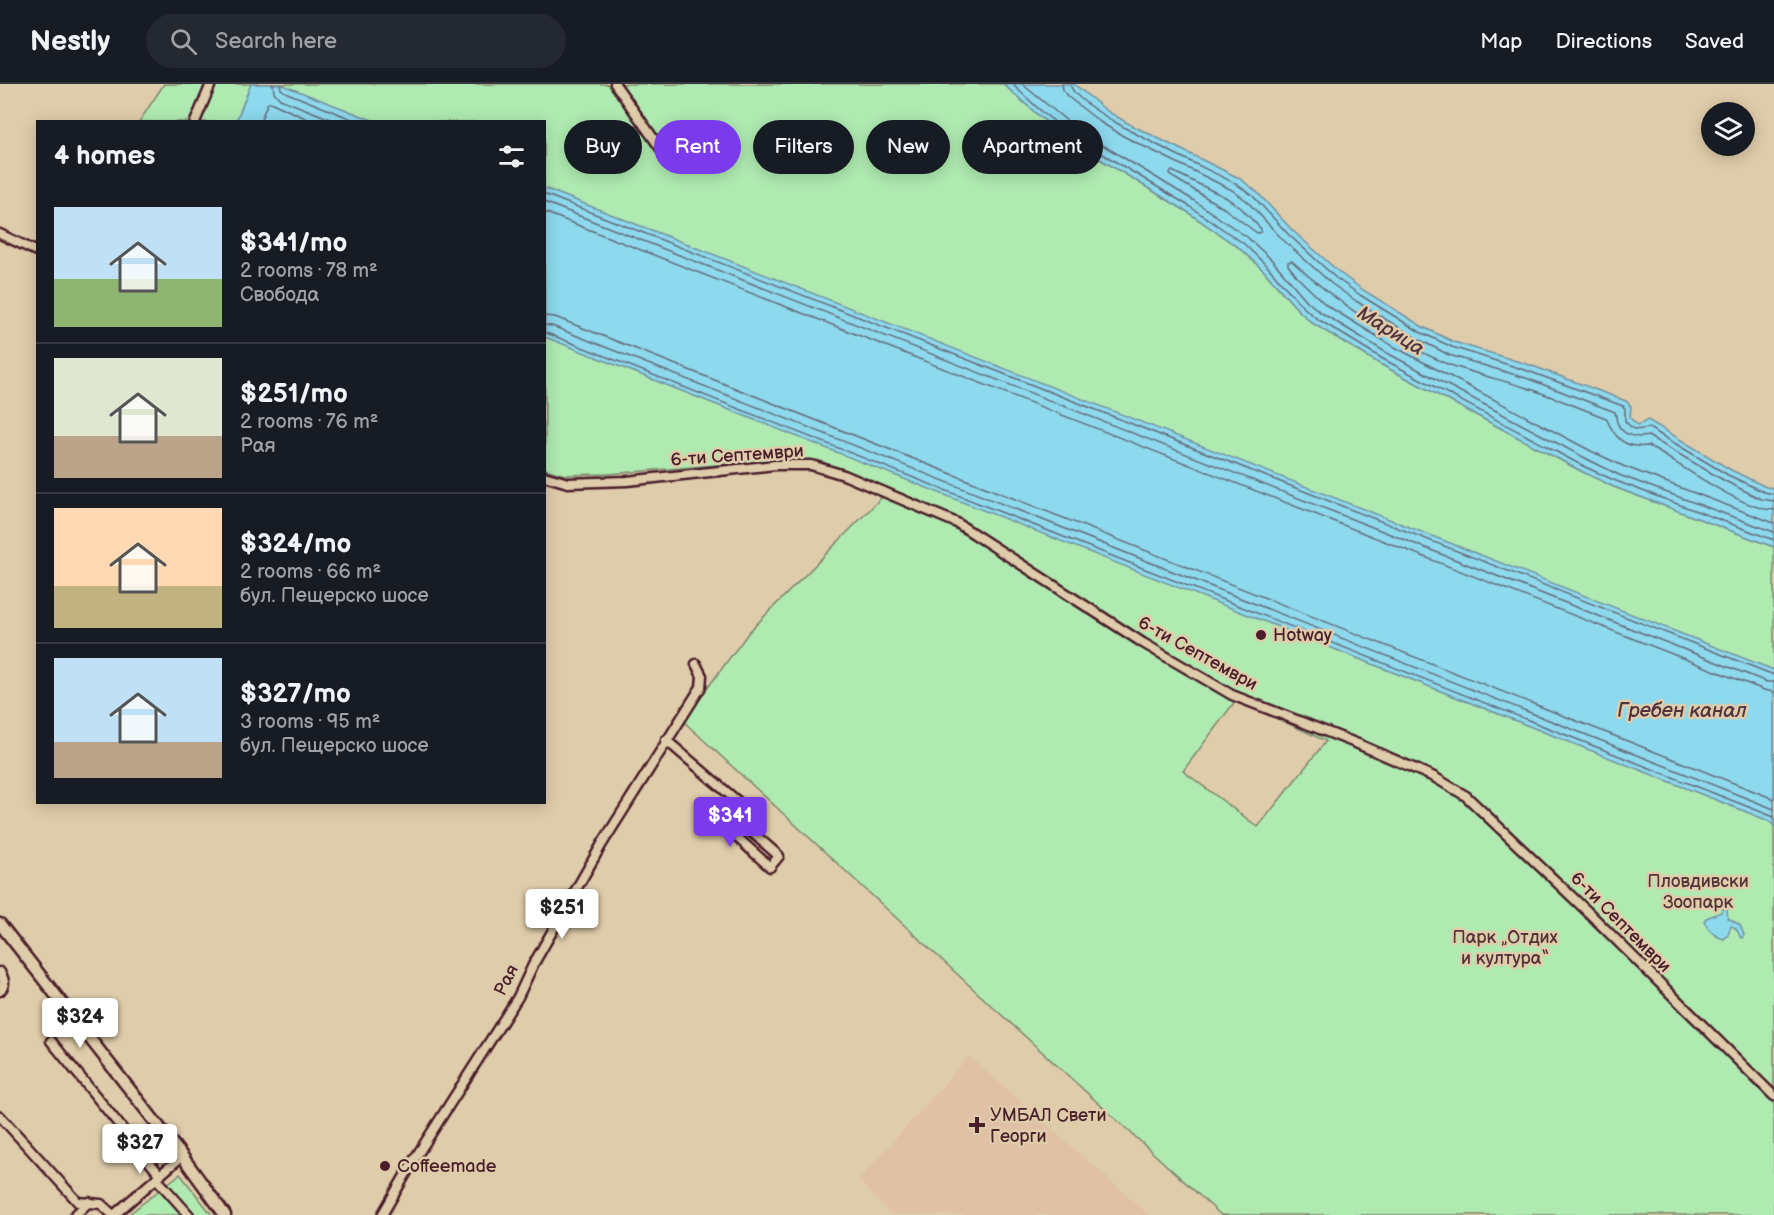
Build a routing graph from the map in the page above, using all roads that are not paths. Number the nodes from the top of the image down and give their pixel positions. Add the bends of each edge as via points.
1 (211, 84) edge
2 (615, 84) edge
3 (196, 120) edge
4 (654, 139) edge
5 (0, 234) edge
6 (36, 251) edge
7 (546, 477) edge
8 (696, 664) dead end
9 (666, 740) junction
10 (738, 820) junction
11 (0, 924) edge
12 (0, 972) edge
13 (0, 991) edge
14 (51, 1041) dead end
15 (1774, 1096) edge
16 (0, 1116) edge
17 (182, 1156) junction
18 (158, 1176) junction
19 (89, 1202) junction
20 (75, 1215) edge
21 (114, 1215) edge
22 (189, 1215) edge
23 (225, 1215) edge
24 (382, 1215) edge

1 - 3 street
2 - 4 street
5 - 6 street
7 - 15 street, 6-ти Септември via 568,483 627,481 775,465 811,465 957,523 1143,643 1232,695 1358,744 1434,777 1466,796
8 - 9 street, Рая via 702,675 701,687
9 - 10 street via 743,806 745,812
9 - 24 street, Рая via 597,853 518,997
10 - 10 street via 730,831 770,867 779,856
11 - 17 main road
12 - 13 street via 4,981
14 - 18 street
16 - 19 street via 78,1202
17 - 18 street
17 - 23 main road
18 - 21 street
18 - 22 street
19 - 20 street
19 - 21 street via 100,1204

